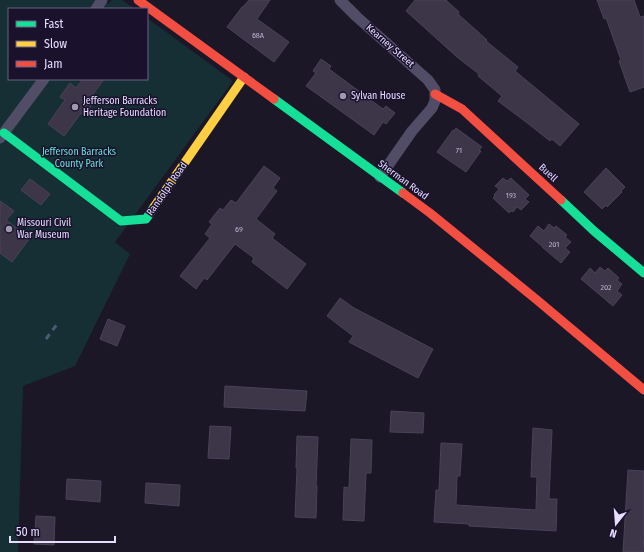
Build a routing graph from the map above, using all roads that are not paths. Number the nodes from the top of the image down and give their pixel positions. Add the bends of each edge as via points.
1 (138, 0) edge
2 (340, 0) edge
3 (244, 77) junction
4 (43, 80) edge
5 (435, 94) junction
6 (2, 136) edge
7 (380, 176) junction
8 (644, 273) edge
9 (644, 390) edge

1 - 3 street, Sherman Road
2 - 5 street, Kearney Street via 428,80
3 - 6 street, Randolph Road via 146,219 121,222
3 - 7 street, Sherman Road
4 - 6 street
5 - 7 street via 432,108
5 - 8 street, Buell via 462,109 594,231
7 - 9 street, Sherman Road via 436,218

